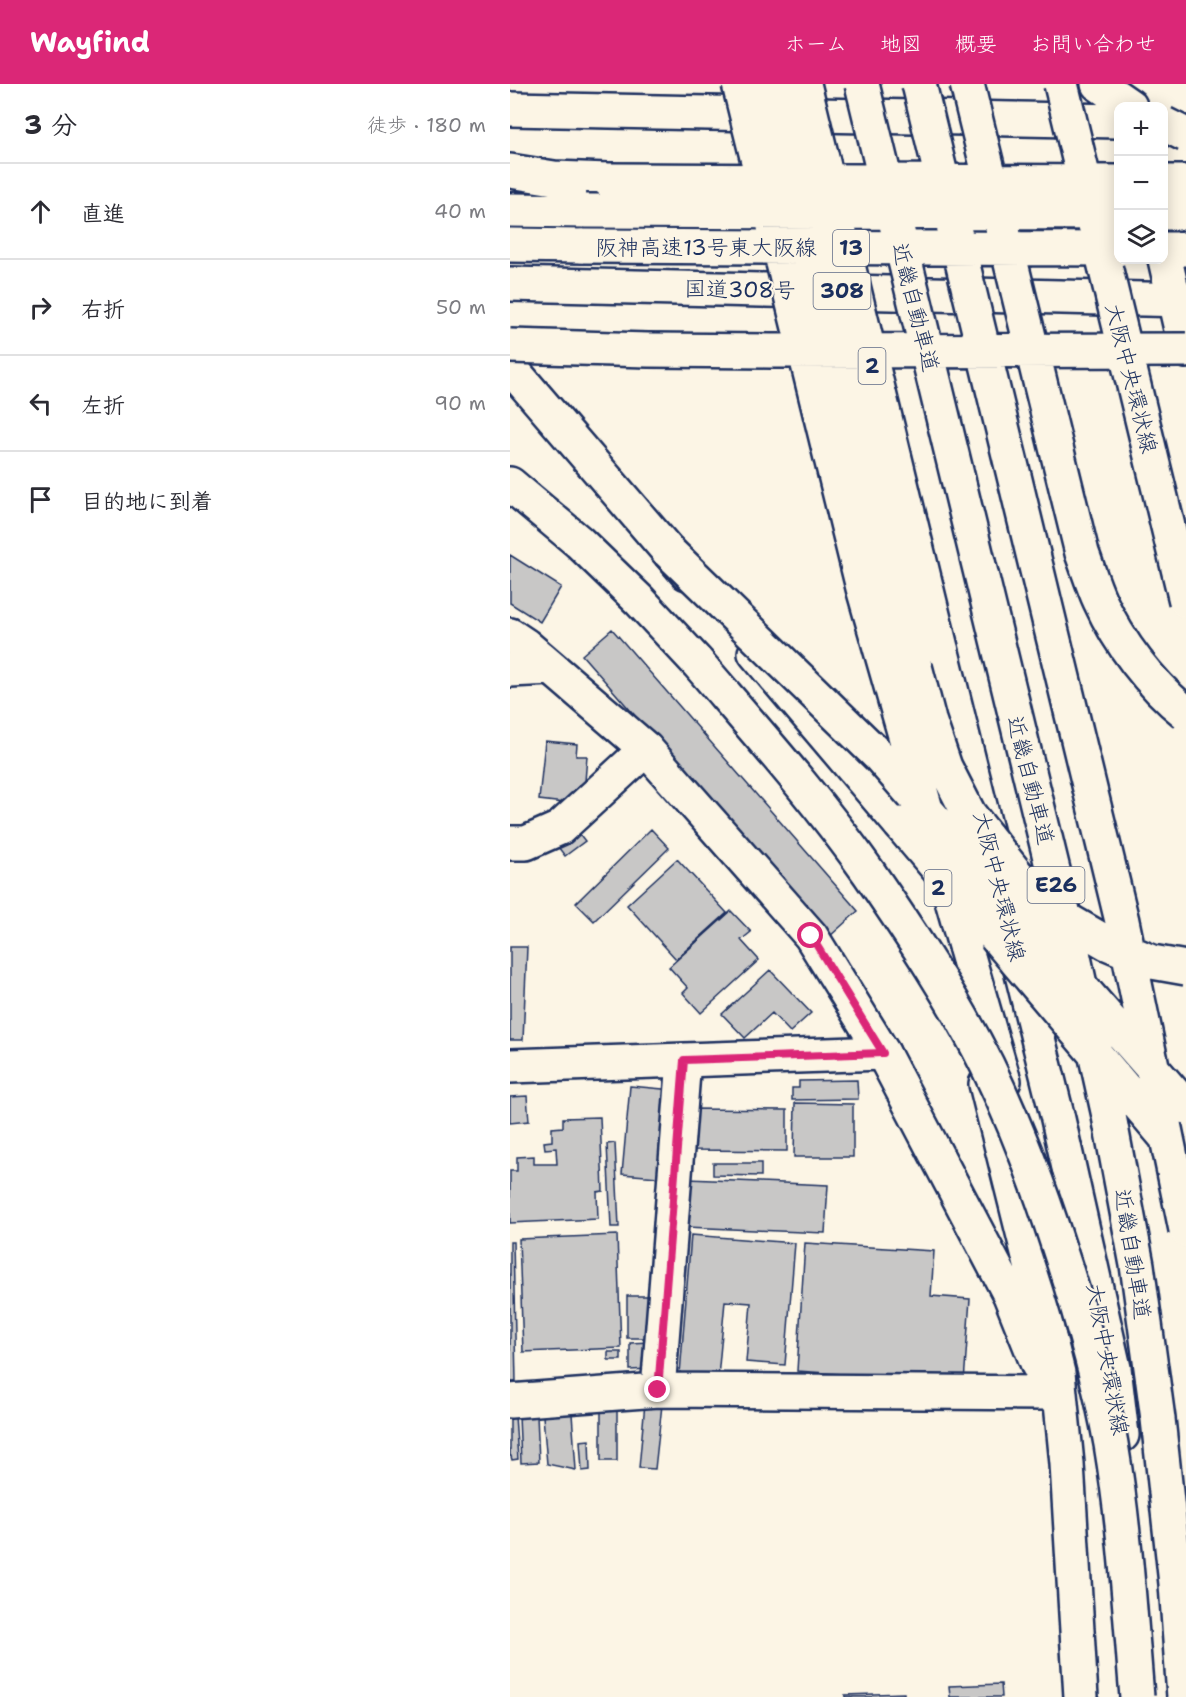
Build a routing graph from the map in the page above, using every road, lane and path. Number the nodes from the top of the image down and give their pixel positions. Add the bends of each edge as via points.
1 (739, 84) edge
2 (772, 84) edge
3 (804, 84) edge
4 (862, 84) edge
5 (919, 84) edge
6 (967, 84) edge
7 (1061, 84) edge
8 (1098, 84) edge
9 (1125, 84) edge
10 (755, 99) edge
11 (1125, 102) edge
12 (1130, 102) edge
13 (510, 109) edge
14 (1114, 121) edge
15 (1186, 124) edge
16 (1168, 125) edge
17 (1168, 126) edge
18 (1186, 133) edge
19 (510, 171) edge
20 (1114, 182) edge
21 (1168, 182) edge
22 (1186, 182) edge
23 (510, 210) edge
24 (1114, 213) edge
25 (1168, 213) edge
26 (1186, 213) edge
27 (510, 245) edge
28 (1114, 249) edge
29 (1168, 249) edge
30 (1186, 249) edge
31 (1167, 264) edge
32 (510, 284) edge
33 (789, 290) junction
34 (1180, 300) edge
35 (801, 336) junction
36 (510, 346) edge
37 (1186, 351) edge
38 (510, 367) edge
39 (510, 484) edge
40 (668, 551) junction
41 (1186, 601) edge
42 (510, 635) edge
43 (551, 668) junction
44 (510, 670) edge
45 (1186, 714) edge
46 (646, 749) junction
47 (510, 843) edge
48 (1186, 968) edge
49 (883, 1053) junction
50 (684, 1060) junction
51 (510, 1066) edge
52 (1186, 1107) edge
53 (1019, 1135) junction
54 (1186, 1164) edge
55 (1186, 1230) edge
56 (658, 1390) junction
57 (1049, 1393) junction
58 (510, 1401) edge
59 (1067, 1464) junction
60 (1081, 1697) edge
61 (1136, 1697) edge
62 (1184, 1697) edge

1 - 35 main road, bridge
2 - 48 main road, bridge via 912,655 945,767 969,814 1000,855 1025,885 1062,917 1107,944 1152,962
3 - 61 main road, 大阪中央環状線 / 2, bridge via 1058,1119 1114,1368 1133,1532
4 - 62 main road, 近畿自動車道 / E26, bridge via 1109,1116 1137,1265 1158,1419
5 - 55 main road, E26, bridge via 1122,921
6 - 45 main road, bridge via 1082,553 1099,600 1123,643 1150,678
7 - 41 main road, 大阪中央環状線, bridge
8 - 11 main road
9 - 12 main road
10 - 13 main road
10 - 14 main road
10 - 33 main road, 2
15 - 16 main road
17 - 18 main road, bridge
19 - 20 main road, bridge via 608,180
21 - 22 main road
23 - 24 main road, 阪神高速13号東大阪線 / 13, bridge
25 - 26 main road
27 - 28 main road, 阪神高速13号東大阪線 / 13, bridge
29 - 30 main road
31 - 34 main road
32 - 33 main road, 国道308号 / 308
33 - 34 main road, 国道308号 / 308
33 - 35 main road, 2
34 - 37 main road
35 - 53 main road, bridge via 863,588
35 - 59 main road, 2 via 1058,1373
36 - 37 main road, bridge via 760,351
38 - 40 main road
39 - 53 main road, bridge via 579,542 640,601 697,662 822,812 867,871 951,1000
40 - 52 main road, bridge via 879,756
40 - 54 main road, bridge
42 - 43 main road
43 - 44 main road
43 - 46 main road
46 - 47 main road via 560,828 526,843
46 - 49 main road via 811,936
49 - 50 main road
49 - 57 main road via 1010,1295
50 - 51 main road
50 - 56 main road
53 - 61 main road, bridge via 1070,1279 1111,1445 1125,1554
56 - 57 main road
56 - 58 main road
57 - 59 main road
59 - 60 main road, 2

